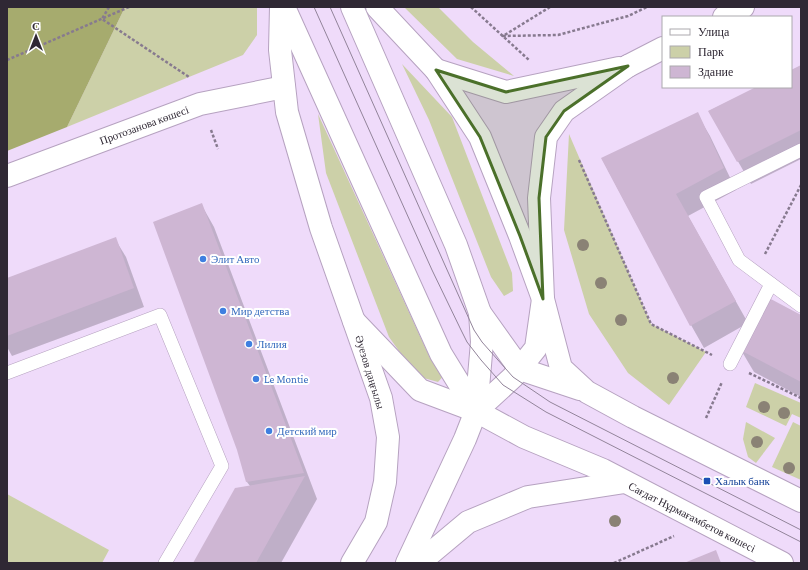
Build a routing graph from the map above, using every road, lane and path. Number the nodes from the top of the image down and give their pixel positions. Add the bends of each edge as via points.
1 (109, 7) edge
2 (129, 7) edge
3 (281, 7) edge
4 (284, 7) edge
5 (352, 7) edge
6 (377, 7) edge
7 (471, 7) edge
8 (550, 7) edge
9 (647, 7) edge
10 (743, 7) edge
11 (726, 16) edge
12 (102, 18) junction
13 (503, 36) junction
14 (662, 49) edge
15 (7, 60) edge
16 (531, 62) dead end
17 (628, 66) junction
18 (436, 70) junction
19 (189, 77) dead end
20 (284, 87) junction
21 (211, 130) dead end
22 (218, 149) dead end
23 (801, 150) edge
24 (579, 160) dead end
25 (7, 176) edge
26 (801, 185) edge
27 (755, 272) junction
28 (770, 284) junction
29 (543, 299) junction
30 (801, 306) edge
31 (480, 313) junction
32 (354, 321) junction
33 (730, 364) junction
34 (520, 369) junction
35 (7, 372) edge
36 (587, 392) junction
37 (801, 398) edge
38 (476, 411) junction
39 (706, 418) dead end
40 (625, 482) junction
41 (801, 501) edge
42 (677, 535) dead end
43 (165, 563) edge
44 (352, 563) edge
45 (407, 563) edge
46 (419, 563) edge
47 (614, 563) edge
48 (782, 563) edge

1 - 12 path
2 - 12 path
3 - 20 main road, Әуезов даңғылы via 280,50
4 - 38 main road via 441,354
5 - 31 main road via 456,244
6 - 18 main road
7 - 13 path
8 - 13 path
9 - 13 path via 628,16 558,35
10 - 11 main road
12 - 15 path
12 - 19 path
13 - 16 path
14 - 17 main road
17 - 18 main road via 506,92
17 - 29 main road via 564,112 546,137 539,198
18 - 29 main road via 480,137
20 - 25 main road, Протозанова көшесі via 200,104
20 - 32 main road, Әуезов даңғылы via 288,112 321,228
21 - 22 path
23 - 27 lane via 706,197 739,260
24 - 33 path via 651,324
26 - 27 path
27 - 28 lane
28 - 30 lane
28 - 33 lane
29 - 34 main road via 536,348
29 - 36 main road via 561,368
31 - 34 main road
31 - 38 main road via 482,342
32 - 38 main road, Сағдат Нұрмағамбетов көшесі via 420,390
32 - 44 main road, Әуезов даңғылы via 381,398 388,437 385,482 376,522
33 - 37 path
33 - 39 path
34 - 36 main road
34 - 38 main road
35 - 43 lane via 160,315 222,466
36 - 41 main road
38 - 40 main road, Сағдат Нұрмағамбетов көшесі
38 - 45 main road
40 - 46 main road via 528,497 468,522
40 - 48 main road, Сағдат Нұрмағамбетов көшесі
42 - 47 path

